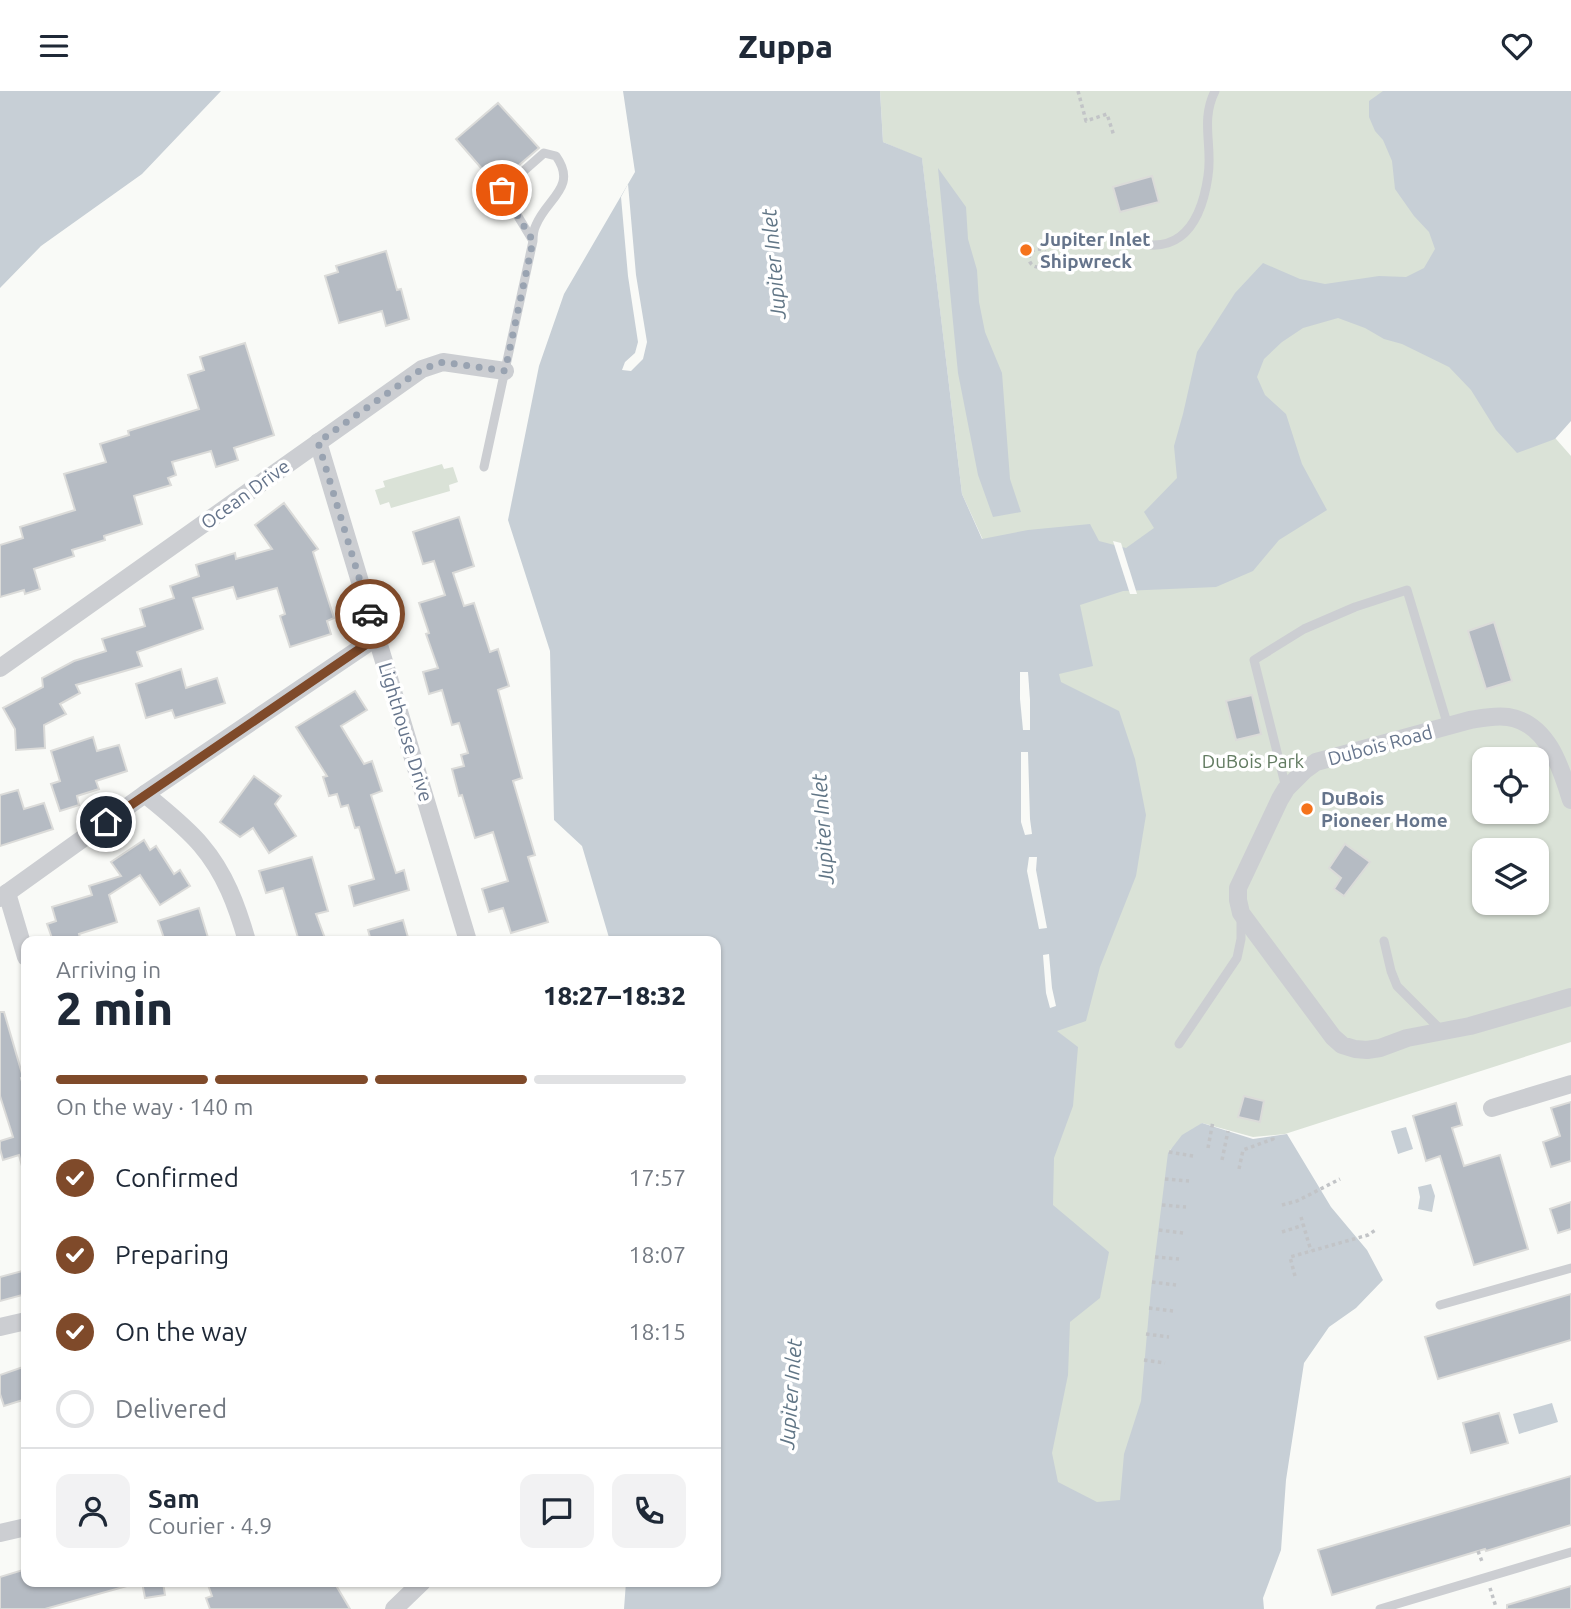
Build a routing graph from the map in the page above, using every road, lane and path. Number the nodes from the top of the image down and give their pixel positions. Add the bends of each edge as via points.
1 (1077, 91) edge
2 (1215, 91) edge
3 (1114, 136) dead end
4 (1116, 235) dead end
5 (533, 241) junction
6 (1042, 267) joint
7 (505, 371) junction
8 (318, 442) junction
9 (484, 467) dead end
10 (377, 637) junction
11 (0, 669) edge
12 (1448, 726) junction
13 (1286, 789) junction
14 (145, 794) junction
15 (1571, 800) edge
16 (3, 896) edge
17 (1241, 913) junction
18 (245, 936) edge
19 (467, 936) edge
20 (1384, 941) dead end
21 (21, 944) edge
22 (1571, 997) edge
23 (1442, 1032) junction
24 (1178, 1044) dead end
25 (1571, 1084) edge
26 (1492, 1108) dead end
27 (1213, 1121) dead end
28 (1228, 1131) dead end
29 (1272, 1136) dead end
30 (1208, 1148) dead end
31 (1169, 1152) dead end
32 (1193, 1156) dead end
33 (1222, 1160) dead end
34 (1239, 1169) dead end
35 (1165, 1178) dead end
36 (1340, 1179) dead end
37 (1189, 1181) dead end
38 (1162, 1205) dead end
39 (1282, 1205) dead end
40 (1186, 1207) dead end
41 (1301, 1217) dead end
42 (1304, 1225) junction
43 (1377, 1229) dead end
44 (1159, 1230) dead end
45 (1282, 1232) dead end
46 (1183, 1233) dead end
47 (1311, 1251) junction
48 (1155, 1257) dead end
49 (1179, 1259) dead end
50 (1571, 1268) edge
51 (1295, 1276) dead end
52 (1152, 1282) dead end
53 (1176, 1285) dead end
54 (1440, 1305) dead end
55 (1149, 1308) dead end
56 (1173, 1311) dead end
57 (21, 1322) edge
58 (0, 1327) edge
59 (1146, 1334) dead end
60 (1169, 1336) dead end
61 (1144, 1360) dead end
62 (1165, 1363) dead end
63 (21, 1528) edge
64 (0, 1533) edge
65 (1571, 1552) edge
66 (417, 1587) edge
67 (394, 1609) edge
68 (1380, 1609) edge

1 - 3 path via 1086,121 1107,114
2 - 4 lane via 1206,126 1209,176 1195,220 1177,240 1164,245 1133,243
5 - 5 lane via 535,225 565,180 564,166 556,156 544,153 502,190
5 - 7 lane
6 - 6 path via 1029,262 1033,251 1040,249 1046,255
7 - 8 street, Ocean Drive via 443,362 422,369
7 - 9 lane
8 - 10 street, Lighthouse Drive
8 - 11 street, Ocean Drive
10 - 14 street
10 - 19 street, Lighthouse Drive
12 - 13 street, Dubois Road via 1316,762
12 - 13 lane via 1407,590 1355,607 1304,629 1254,660
12 - 15 street, Dubois Road via 1495,716 1531,726 1560,765
13 - 17 street, Dubois Road via 1238,888
14 - 16 street
14 - 18 street via 193,836 218,869 232,893
16 - 21 street
17 - 23 street via 1342,1045 1367,1050
17 - 24 lane, Dubois Road via 1237,958
20 - 23 lane via 1397,986
22 - 23 street
25 - 26 street
27 - 30 path
28 - 33 path
29 - 34 path via 1243,1150
31 - 32 path
35 - 37 path
36 - 39 path
38 - 40 path
41 - 42 path
42 - 45 path
42 - 47 path
43 - 47 path
44 - 46 path
47 - 51 path via 1290,1257
48 - 49 path
50 - 54 lane
52 - 53 path
55 - 56 path
57 - 58 street
59 - 60 path
61 - 62 path
63 - 64 street
65 - 68 lane
66 - 67 street

